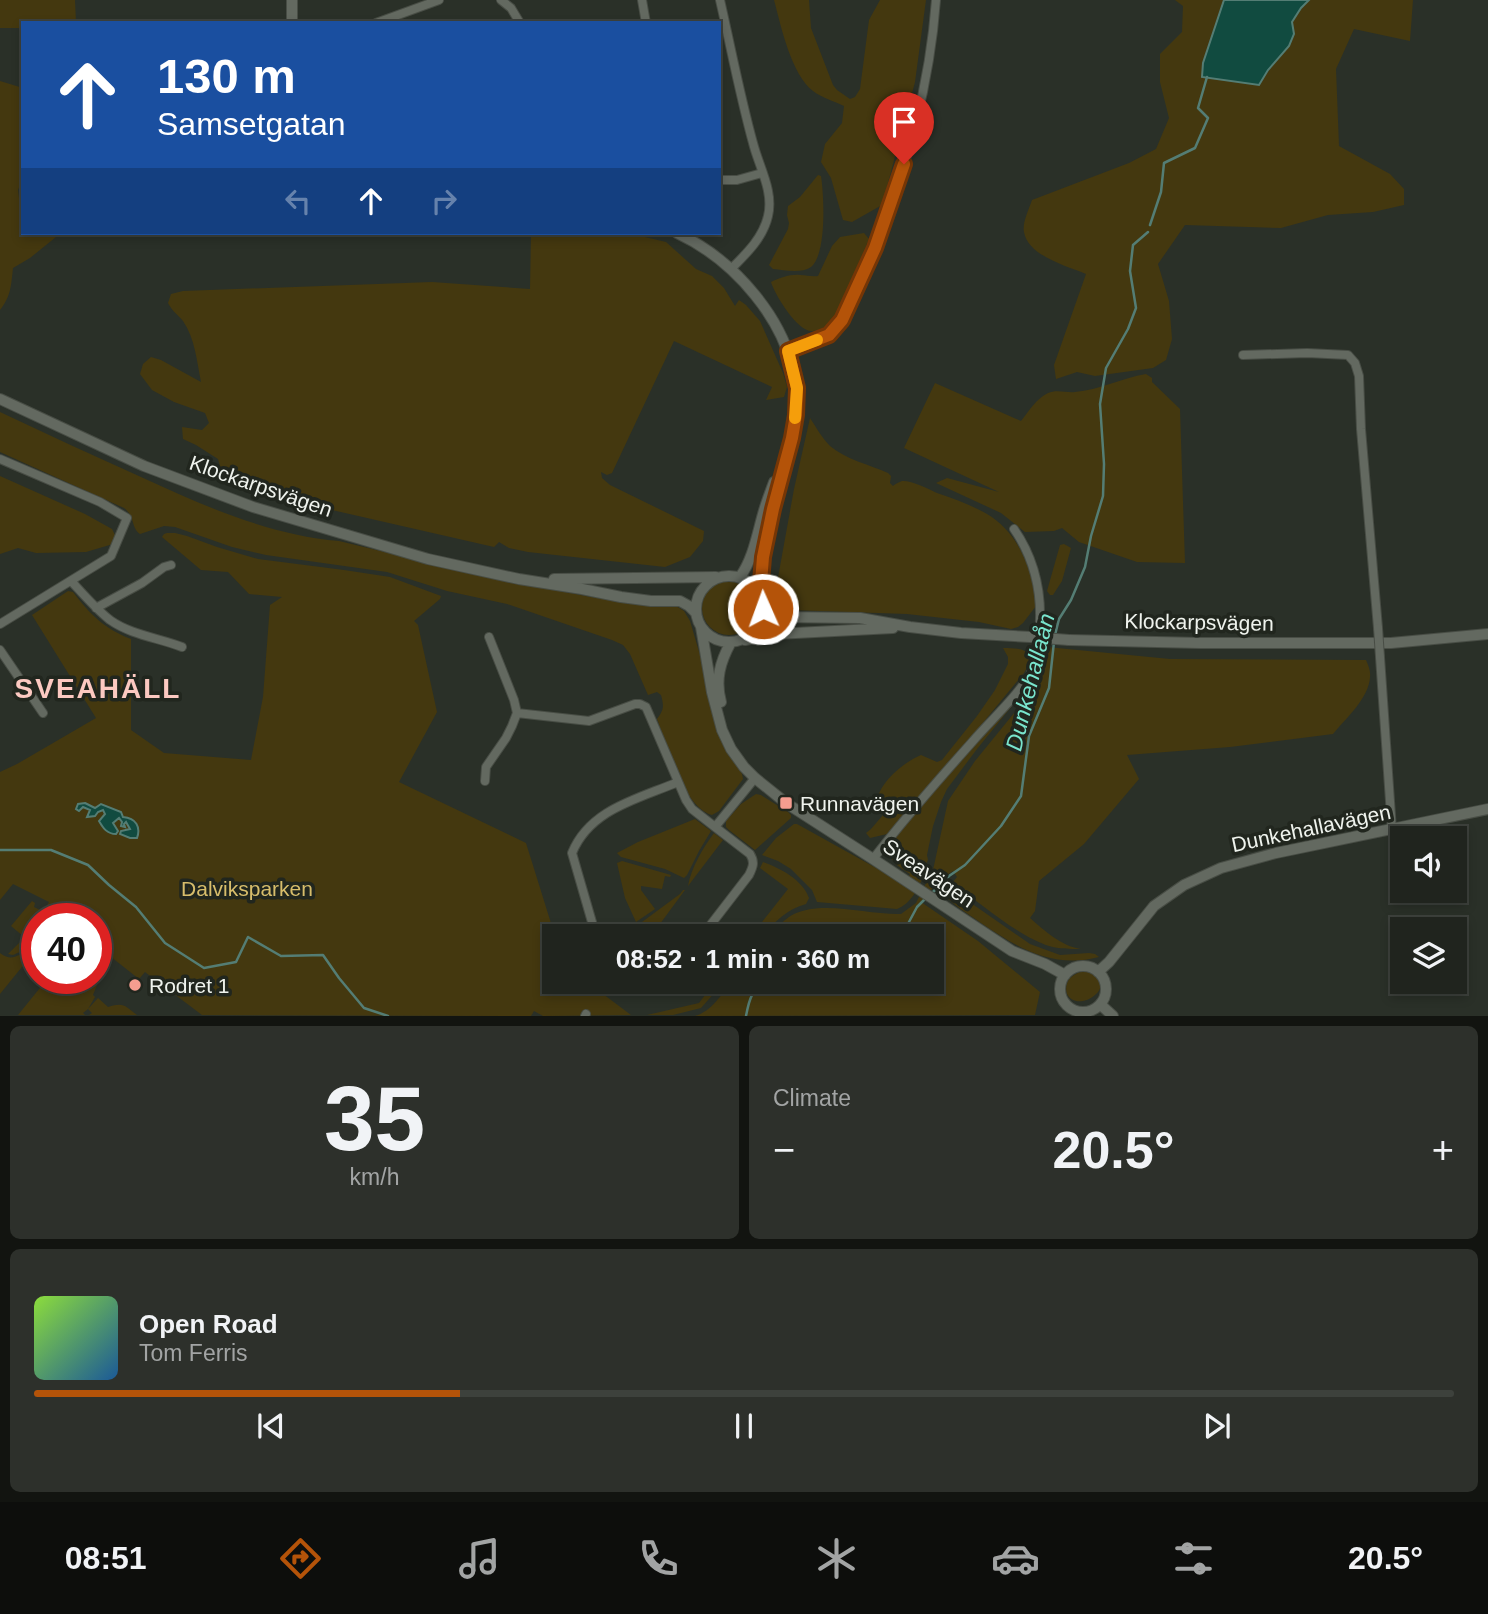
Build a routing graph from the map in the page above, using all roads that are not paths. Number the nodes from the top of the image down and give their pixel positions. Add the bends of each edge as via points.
1 (292, 0) edge
2 (439, 0) edge
3 (501, 0) edge
4 (642, 0) edge
5 (720, 0) edge
6 (936, 0) edge
7 (292, 21) edge
8 (381, 21) edge
9 (519, 21) edge
10 (646, 21) edge
11 (762, 173) junction
12 (721, 180) edge
13 (681, 235) edge
14 (731, 269) junction
15 (788, 351) junction
16 (1243, 355) dead end
17 (0, 399) edge
18 (792, 438) junction
19 (0, 459) edge
20 (1014, 529) dead end
21 (171, 565) dead end
22 (719, 577) junction
23 (740, 578) junction
24 (519, 579) junction
25 (72, 582) junction
26 (760, 595) junction
27 (96, 608) junction
28 (763, 609) junction
29 (696, 613) junction
30 (0, 624) edge
31 (701, 627) junction
32 (910, 627) junction
33 (1488, 634) edge
34 (489, 637) dead end
35 (735, 642) junction
36 (182, 647) dead end
37 (0, 650) edge
38 (43, 713) dead end
39 (517, 713) junction
40 (744, 767) junction
41 (755, 778) junction
42 (485, 781) dead end
43 (678, 782) junction
44 (1488, 809) edge
45 (1392, 826) edge
46 (1410, 826) edge
47 (715, 827) junction
48 (1390, 830) edge
49 (873, 859) junction
50 (593, 924) edge
51 (711, 924) edge
52 (1098, 972) junction
53 (1065, 975) junction
54 (1101, 1004) junction
55 (1066, 1011) edge
56 (1113, 1016) edge

1 - 7 street
2 - 8 street
3 - 9 street
4 - 10 street
5 - 11 street
6 - 15 street via 926,82 875,248 835,330
11 - 12 street
11 - 14 street via 770,204 765,227
13 - 14 street
14 - 15 street via 770,314
15 - 18 street via 797,388
16 - 45 street, bridge via 1340,354 1355,363
17 - 24 street, Klockarpsvägen via 144,466 253,507 428,559
18 - 23 street
18 - 26 street via 763,557
19 - 25 street via 127,518 111,556
20 - 49 street via 1038,584 1041,607 1035,665
21 - 27 street
22 - 23 street
22 - 24 street
22 - 29 street via 701,591
23 - 26 street
24 - 29 street via 621,597 680,601
25 - 27 street
25 - 30 street
26 - 28 street
27 - 36 street via 134,632
28 - 32 street via 777,617 860,618
28 - 35 street via 757,627
29 - 31 street
31 - 35 street via 714,639
31 - 40 street via 722,730
32 - 33 street, Klockarpsvägen, bridge via 1069,640 1200,643 1391,643
32 - 35 street via 776,634
34 - 39 street
35 - 40 street via 718,673 718,693
37 - 38 street
39 - 42 street via 485,767
39 - 43 street via 589,721 640,704 646,707
40 - 41 street, Sveavägen
41 - 47 street
41 - 49 street, Sveavägen
43 - 47 street via 692,808
43 - 50 street via 611,810 587,828 576,844 572,853
44 - 46 street, Dunkehallavägen
47 - 51 street via 750,854 753,866
48 - 52 street, Dunkehallavägen via 1276,853 1184,885 1154,906
49 - 53 street, Sveavägen via 1012,951
52 - 53 street via 1082,966
52 - 54 street via 1106,986
53 - 55 street via 1060,993
54 - 55 street via 1087,1012
54 - 56 street

